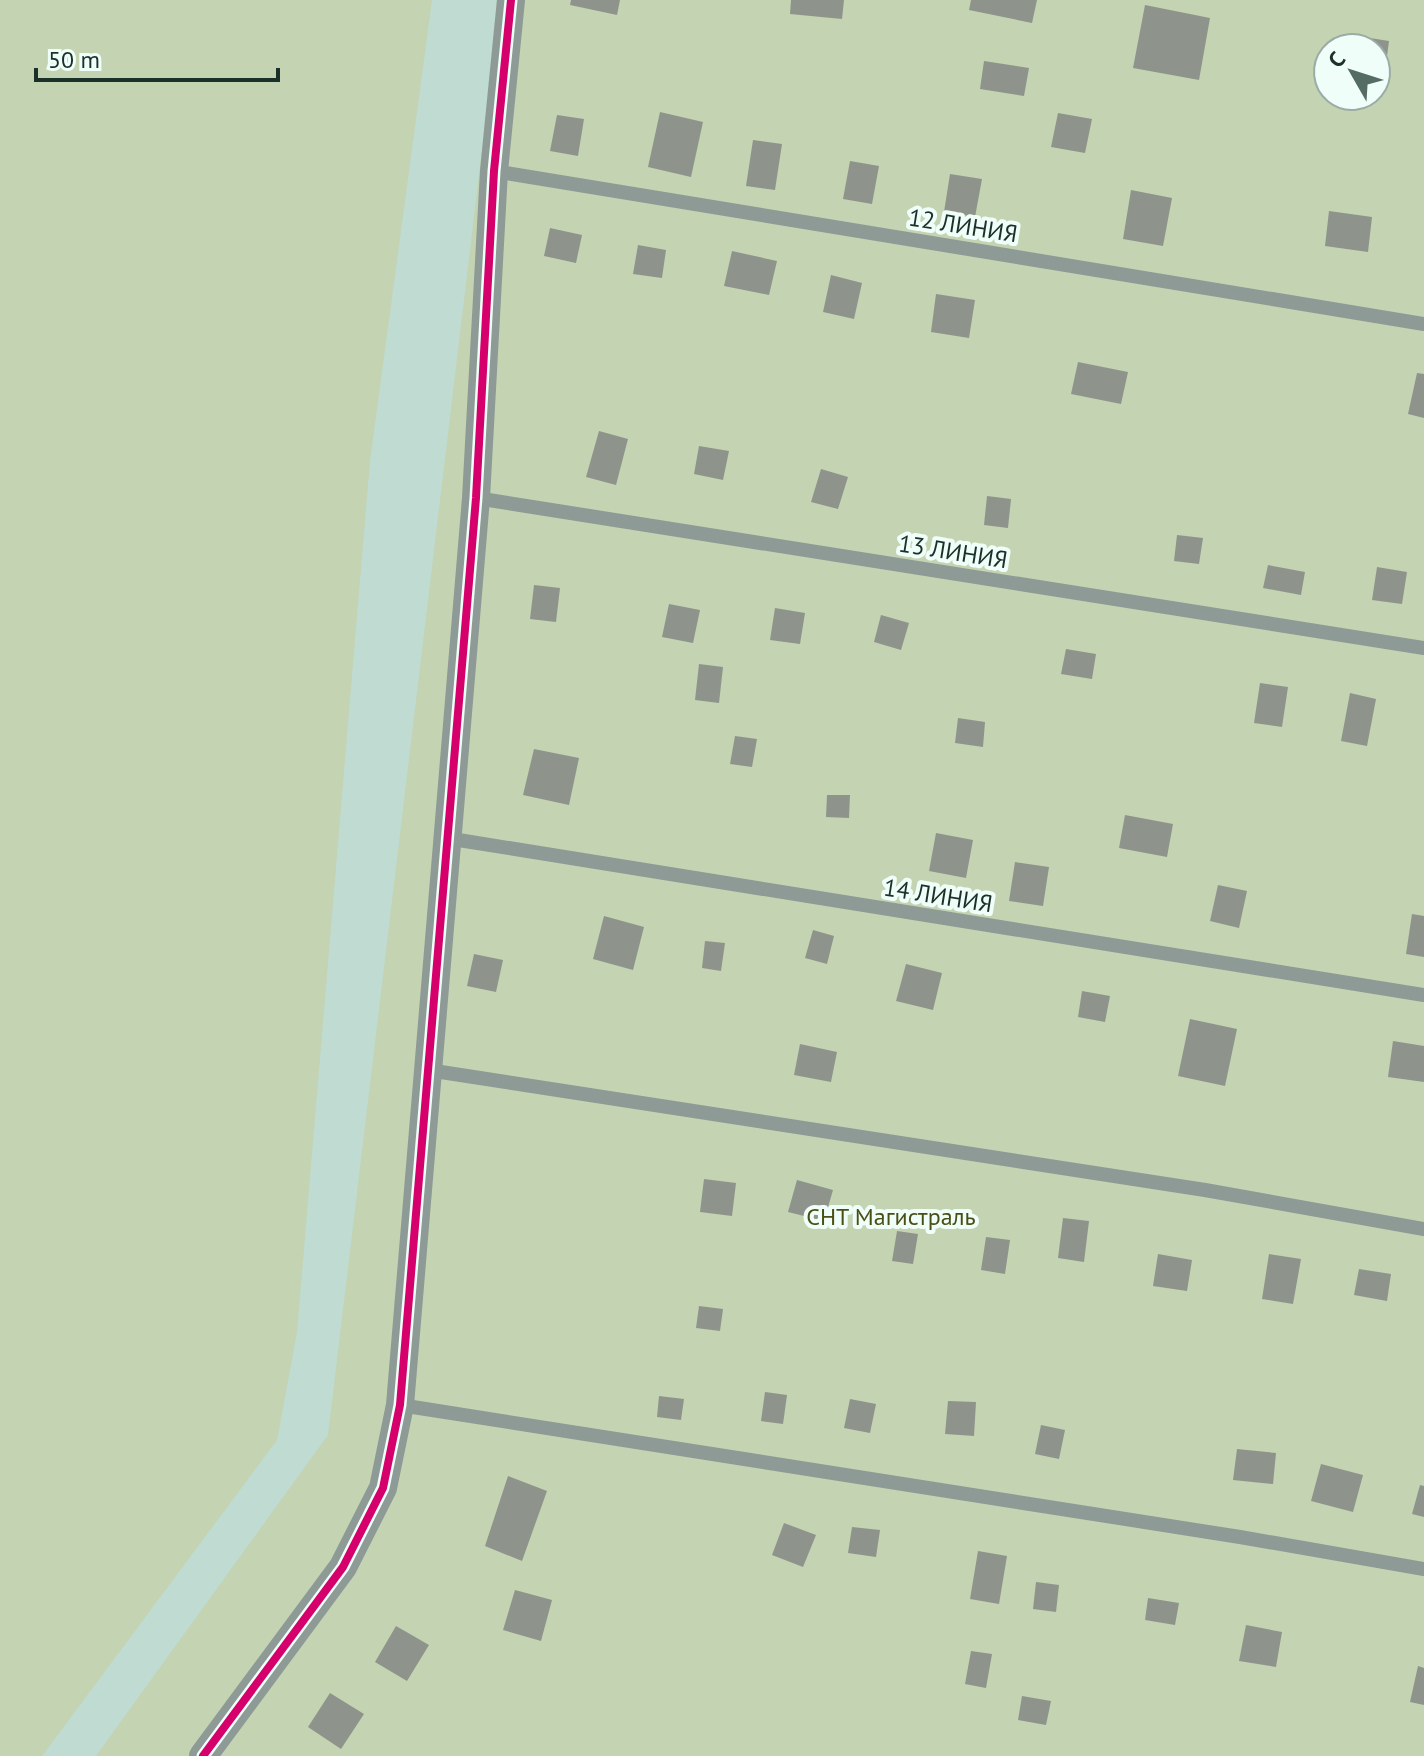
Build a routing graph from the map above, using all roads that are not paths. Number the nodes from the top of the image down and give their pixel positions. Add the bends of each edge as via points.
1 (511, 0) edge
2 (494, 171) junction
3 (1424, 324) edge
4 (476, 498) junction
5 (1424, 648) edge
6 (446, 838) junction
7 (1424, 995) edge
8 (428, 1070) junction
9 (1424, 1229) edge
10 (400, 1405) junction
11 (1424, 1569) edge
12 (203, 1756) edge

1 - 2 street
2 - 3 lane, 12 ЛИНИЯ
2 - 4 street
4 - 5 lane, 13 ЛИНИЯ
4 - 6 street
6 - 7 lane, 14 ЛИНИЯ
6 - 8 street
8 - 9 lane
8 - 10 street
10 - 11 lane
10 - 12 street via 383,1488 343,1567

